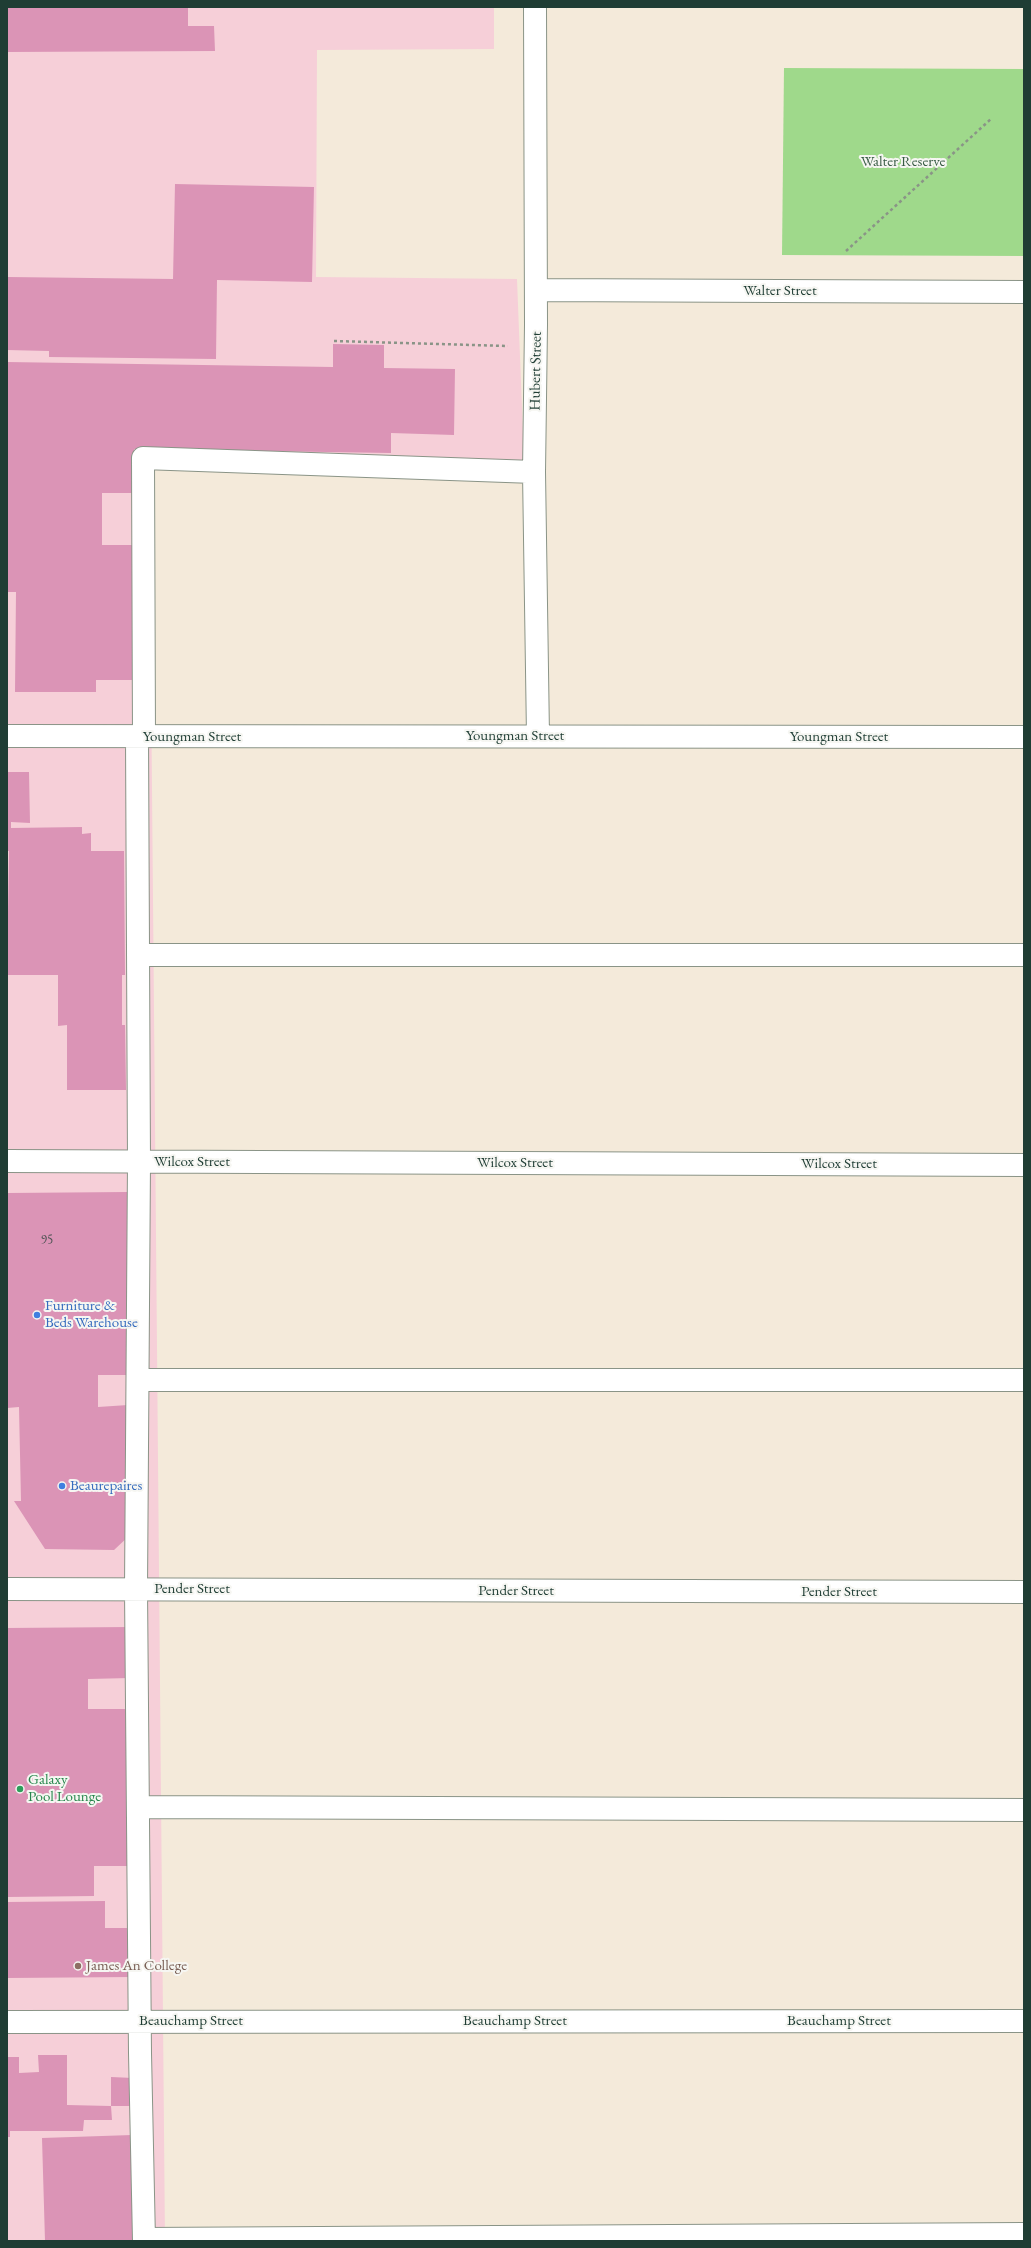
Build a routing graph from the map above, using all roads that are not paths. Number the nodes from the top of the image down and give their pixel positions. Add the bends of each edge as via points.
1 (535, 7) edge
2 (536, 290) junction
3 (1024, 292) edge
4 (534, 472) junction
5 (7, 736) edge
6 (538, 736) junction
7 (141, 737) junction
8 (1024, 737) edge
9 (138, 955) junction
10 (1024, 955) edge
11 (7, 1161) edge
12 (139, 1162) junction
13 (1024, 1165) edge
14 (138, 1380) junction
15 (1024, 1380) edge
16 (7, 1589) edge
17 (136, 1589) junction
18 (1024, 1592) edge
19 (138, 1807) junction
20 (1024, 1810) edge
21 (141, 2021) junction
22 (1024, 2021) edge
23 (7, 2022) edge
24 (1024, 2234) edge
25 (144, 2240) edge

1 - 2 street, Hubert Street
2 - 3 street, Walter Street
2 - 4 street, Hubert Street
4 - 6 street, Hubert Street
4 - 7 street via 143,458
5 - 7 street, Youngman Street
6 - 7 street, Youngman Street
6 - 8 street, Youngman Street
7 - 9 street
9 - 10 street
9 - 12 street
11 - 12 street, Wilcox Street
12 - 13 street, Wilcox Street
12 - 14 street
14 - 15 street
14 - 17 street
16 - 17 street, Pender Street
17 - 18 street, Pender Street
17 - 19 street
19 - 20 street
19 - 21 street
21 - 22 street, Beauchamp Street
21 - 23 street, Beauchamp Street
21 - 25 street
24 - 25 street

